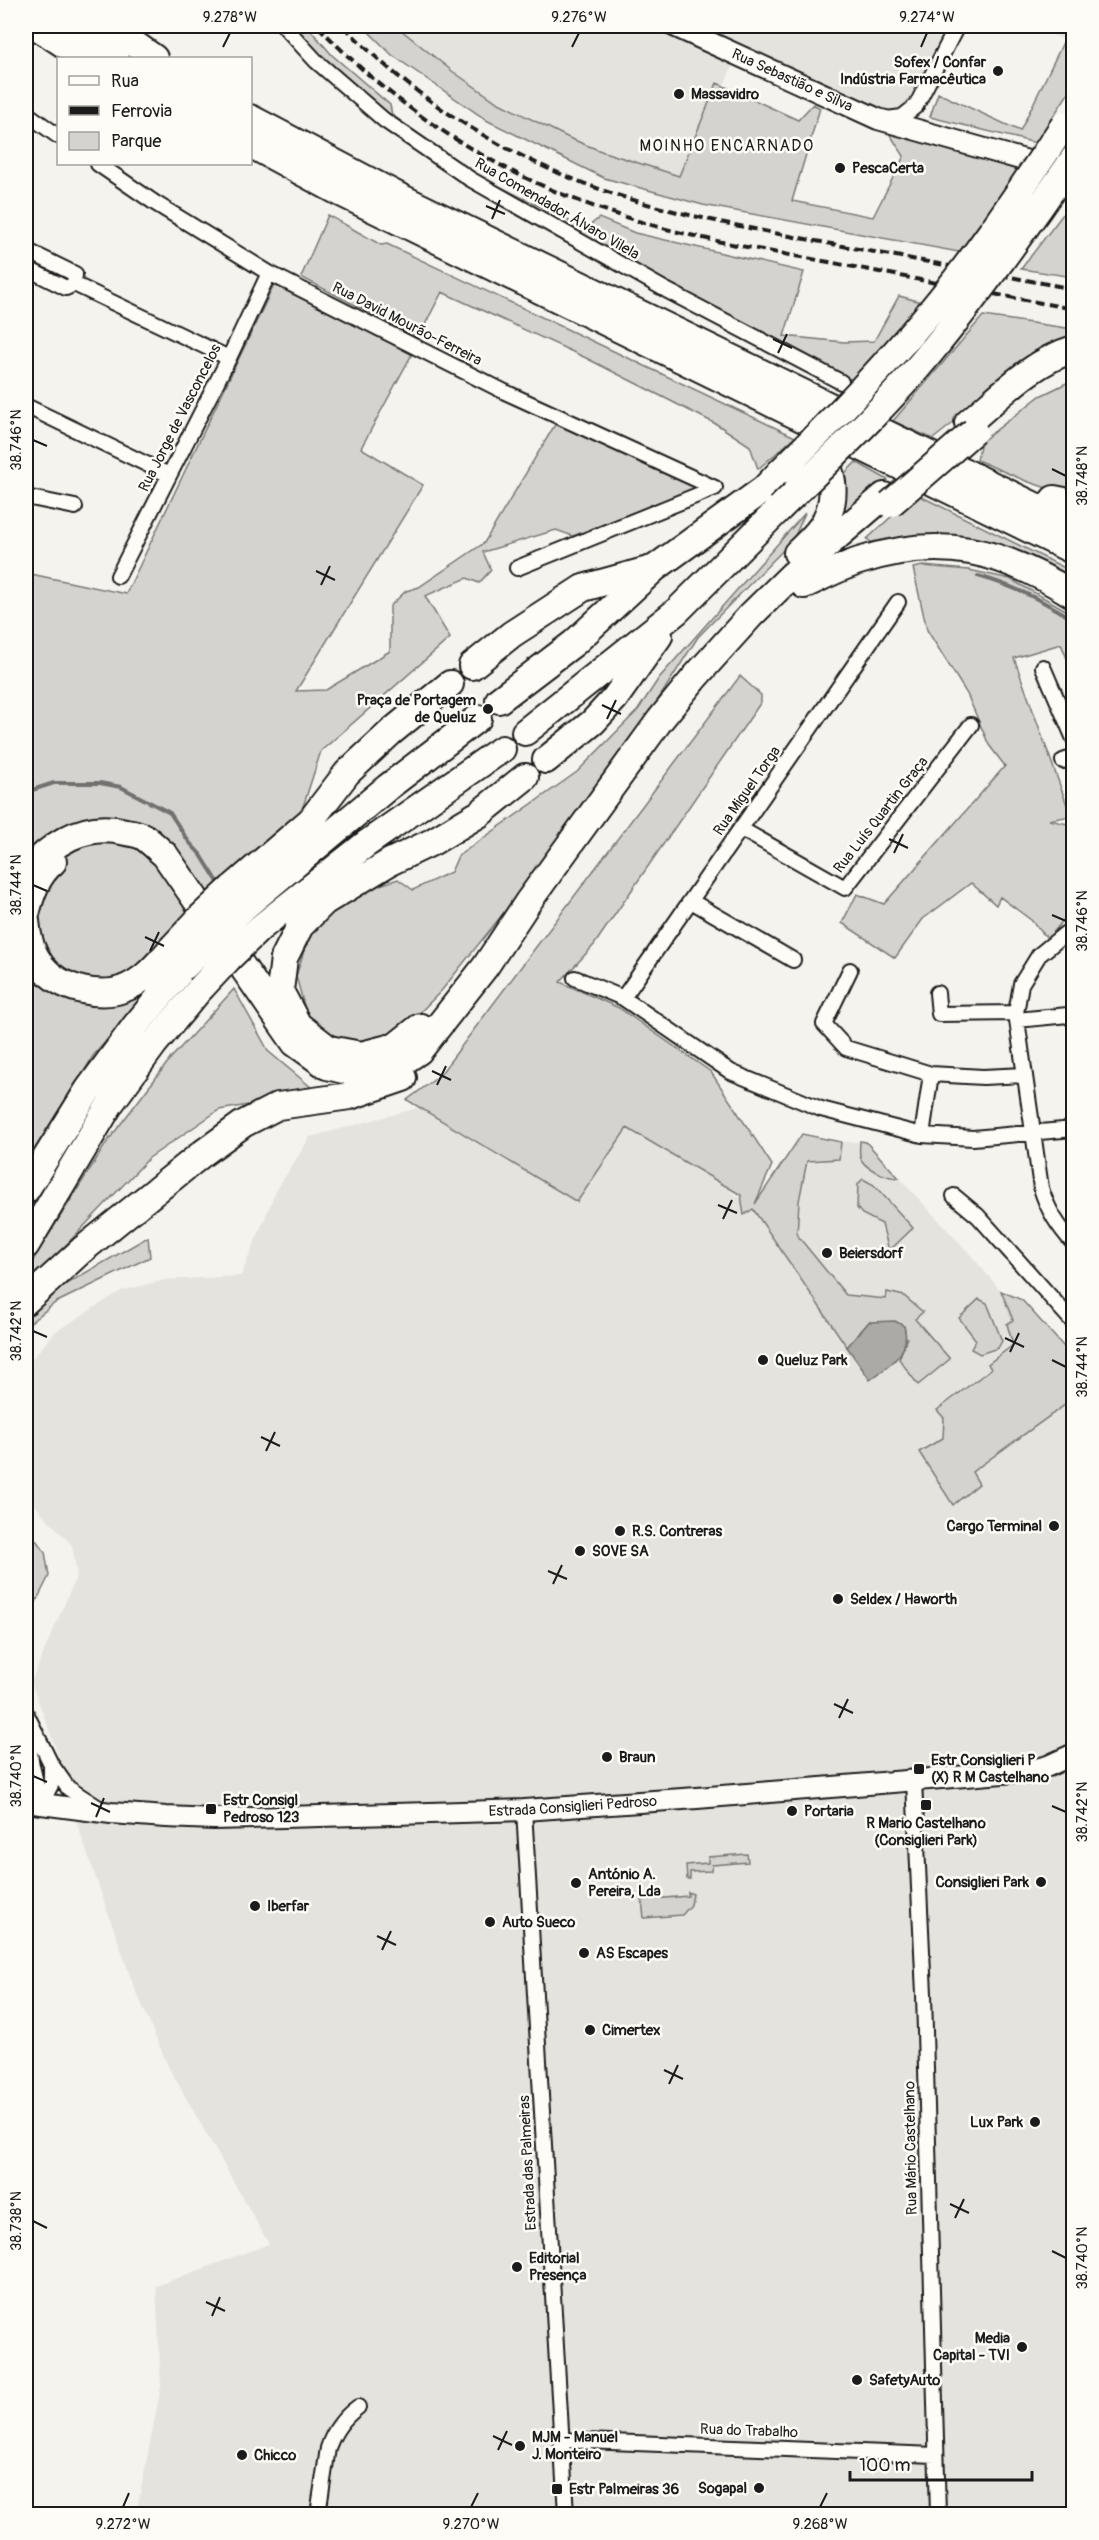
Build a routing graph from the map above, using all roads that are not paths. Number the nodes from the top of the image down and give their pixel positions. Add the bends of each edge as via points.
1 (36, 26) edge
2 (70, 26) edge
3 (109, 26) edge
4 (284, 26) edge
5 (674, 26) edge
6 (957, 26) edge
7 (90, 57) edge
8 (114, 57) edge
9 (153, 57) edge
10 (1074, 111) edge
11 (26, 113) edge
12 (252, 119) edge
13 (878, 119) junction
14 (57, 135) edge
15 (252, 145) edge
16 (1063, 163) edge
17 (99, 165) edge
18 (1074, 174) edge
19 (26, 250) edge
20 (26, 268) edge
21 (269, 273) junction
22 (74, 284) junction
23 (1074, 349) edge
24 (229, 358) junction
25 (1074, 361) edge
26 (841, 382) dead end
27 (748, 391) junction
28 (26, 406) edge
29 (971, 427) junction
30 (169, 475) junction
31 (974, 476) junction
32 (26, 497) edge
33 (887, 500) junction
34 (1067, 503) edge
35 (75, 507) dead end
36 (1074, 525) edge
37 (1074, 550) edge
38 (518, 568) dead end
39 (655, 568) junction
40 (118, 576) dead end
41 (804, 585) junction
42 (1074, 595) edge
43 (898, 602) dead end
44 (677, 611) junction
45 (472, 666) dead end
46 (1043, 667) dead end
47 (450, 684) dead end
48 (1074, 699) edge
49 (499, 700) dead end
50 (1060, 705) junction
51 (478, 718) dead end
52 (660, 720) junction
53 (971, 724) dead end
54 (525, 732) dead end
55 (1074, 739) edge
56 (502, 749) dead end
57 (546, 760) dead end
58 (525, 777) dead end
59 (741, 829) junction
60 (26, 873) edge
61 (238, 898) junction
62 (691, 901) junction
63 (528, 902) junction
64 (26, 914) edge
65 (26, 921) edge
66 (1066, 933) dead end
67 (179, 957) junction
68 (793, 960) dead end
69 (850, 970) dead end
70 (575, 978) dead end
71 (937, 993) dead end
72 (623, 998) junction
73 (1016, 1017) junction
74 (1074, 1021) edge
75 (931, 1074) junction
76 (1025, 1075) junction
77 (376, 1088) junction
78 (1074, 1129) edge
79 (1034, 1134) junction
80 (922, 1135) junction
81 (26, 1190) edge
82 (954, 1196) dead end
83 (1074, 1244) edge
84 (26, 1245) edge
85 (26, 1301) edge
86 (1068, 1306) edge
87 (1074, 1323) edge
88 (26, 1714) edge
89 (1074, 1754) edge
90 (51, 1764) junction
91 (28, 1767) edge
92 (914, 1781) junction
93 (33, 1803) edge
94 (524, 1810) junction
95 (111, 1813) junction
96 (358, 2407) dead end
97 (561, 2440) junction
98 (935, 2455) junction
99 (318, 2514) edge
100 (566, 2514) edge
101 (938, 2514) edge

1 - 7 highway
2 - 8 highway
3 - 9 highway
4 - 26 street, Rua Comendador Álvaro Vilela via 316,61 384,120 470,179 676,296
5 - 13 main road, Rua Sebastião e Silva
6 - 13 street via 921,99 910,112 902,117
10 - 39 highway, bridge via 929,313 850,402 764,489
11 - 14 street
12 - 31 highway via 411,202
13 - 16 main road, Rua Sebastião e Silva
15 - 27 highway via 339,192
16 - 18 main road, Rua Sebastião e Silva
16 - 44 highway, bridge via 1020,237 929,354 872,418
17 - 21 street, Rua David Mourão-Ferreira
19 - 22 street via 75,274
20 - 22 street via 66,288
21 - 24 street, Rua Jorge de Vasconcelos
21 - 38 street, Rua David Mourão-Ferreira via 504,392 715,488
22 - 24 street
23 - 29 highway via 1038,366
24 - 30 street, Rua Jorge de Vasconcelos
25 - 29 highway via 1054,369
27 - 37 highway
27 - 52 highway via 823,455 832,475 832,498 825,521 812,538 730,619 690,671
28 - 30 street
29 - 33 highway, bridge
30 - 40 street, Rua Jorge de Vasconcelos
31 - 34 highway
31 - 36 highway
32 - 35 street
33 - 41 highway
33 - 52 highway via 792,575 751,615
39 - 45 highway via 583,588 512,634
39 - 49 highway via 574,643
41 - 42 highway via 857,561 944,546 1003,558
41 - 77 highway via 761,623 707,684 449,1039 420,1069
43 - 59 street, Rua Miguel Torga
44 - 54 highway
44 - 57 highway via 615,698
46 - 50 street
47 - 61 highway via 347,773 311,820
48 - 50 street
50 - 55 street
51 - 61 highway
52 - 63 highway
53 - 59 street, Rua Luís Quartin Graça via 845,888
56 - 84 highway, bridge via 366,844 260,928 229,958 154,1044 110,1104
58 - 63 highway via 479,814 324,902 300,926 284,958 280,991 298,1025 329,1049 362,1055 396,1046 425,1024 474,960
59 - 62 street, Rua Miguel Torga
60 - 63 highway via 61,840 87,829 114,829 142,836 165,855 295,1043 327,1066 356,1073 395,1067 418,1051 484,967
61 - 67 highway, bridge
62 - 68 street
62 - 72 street, Rua Miguel Torga
64 - 77 highway via 31,892 46,868 63,854 90,842 113,842 137,849 183,897 285,1050 302,1067 323,1078
65 - 67 highway via 27,940 39,964 62,985 94,993 123,990
66 - 73 street via 1039,955 1021,984
67 - 81 highway via 88,1090
69 - 75 street via 824,1024 846,1048
70 - 72 street
71 - 73 street via 939,1014
72 - 80 street via 731,1072 821,1109
73 - 74 street via 1068,1015
73 - 76 street
75 - 76 street
75 - 80 street
76 - 79 street
77 - 85 highway via 350,1096 278,1106 243,1124 100,1236
78 - 79 street
79 - 80 street via 973,1138
79 - 83 street via 1047,1206
82 - 86 street
86 - 87 street
88 - 90 street
88 - 91 street
89 - 92 main road, Estrada Consiglieri Pedroso via 1029,1771
90 - 93 street via 51,1785
90 - 95 street via 77,1796
91 - 93 street
92 - 94 main road, Estrada Consiglieri Pedroso
92 - 98 street, Rua Mário Castelhano via 924,1994
93 - 95 main road, Estrada Consiglieri Pedroso
94 - 95 main road, Estrada Consiglieri Pedroso via 214,1819
94 - 97 street, Estrada das Palmeiras
96 - 99 street via 345,2416 332,2437
97 - 98 street, Rua do Trabalho
97 - 100 street, Estrada das Palmeiras
98 - 101 street, Rua Mário Castelhano

